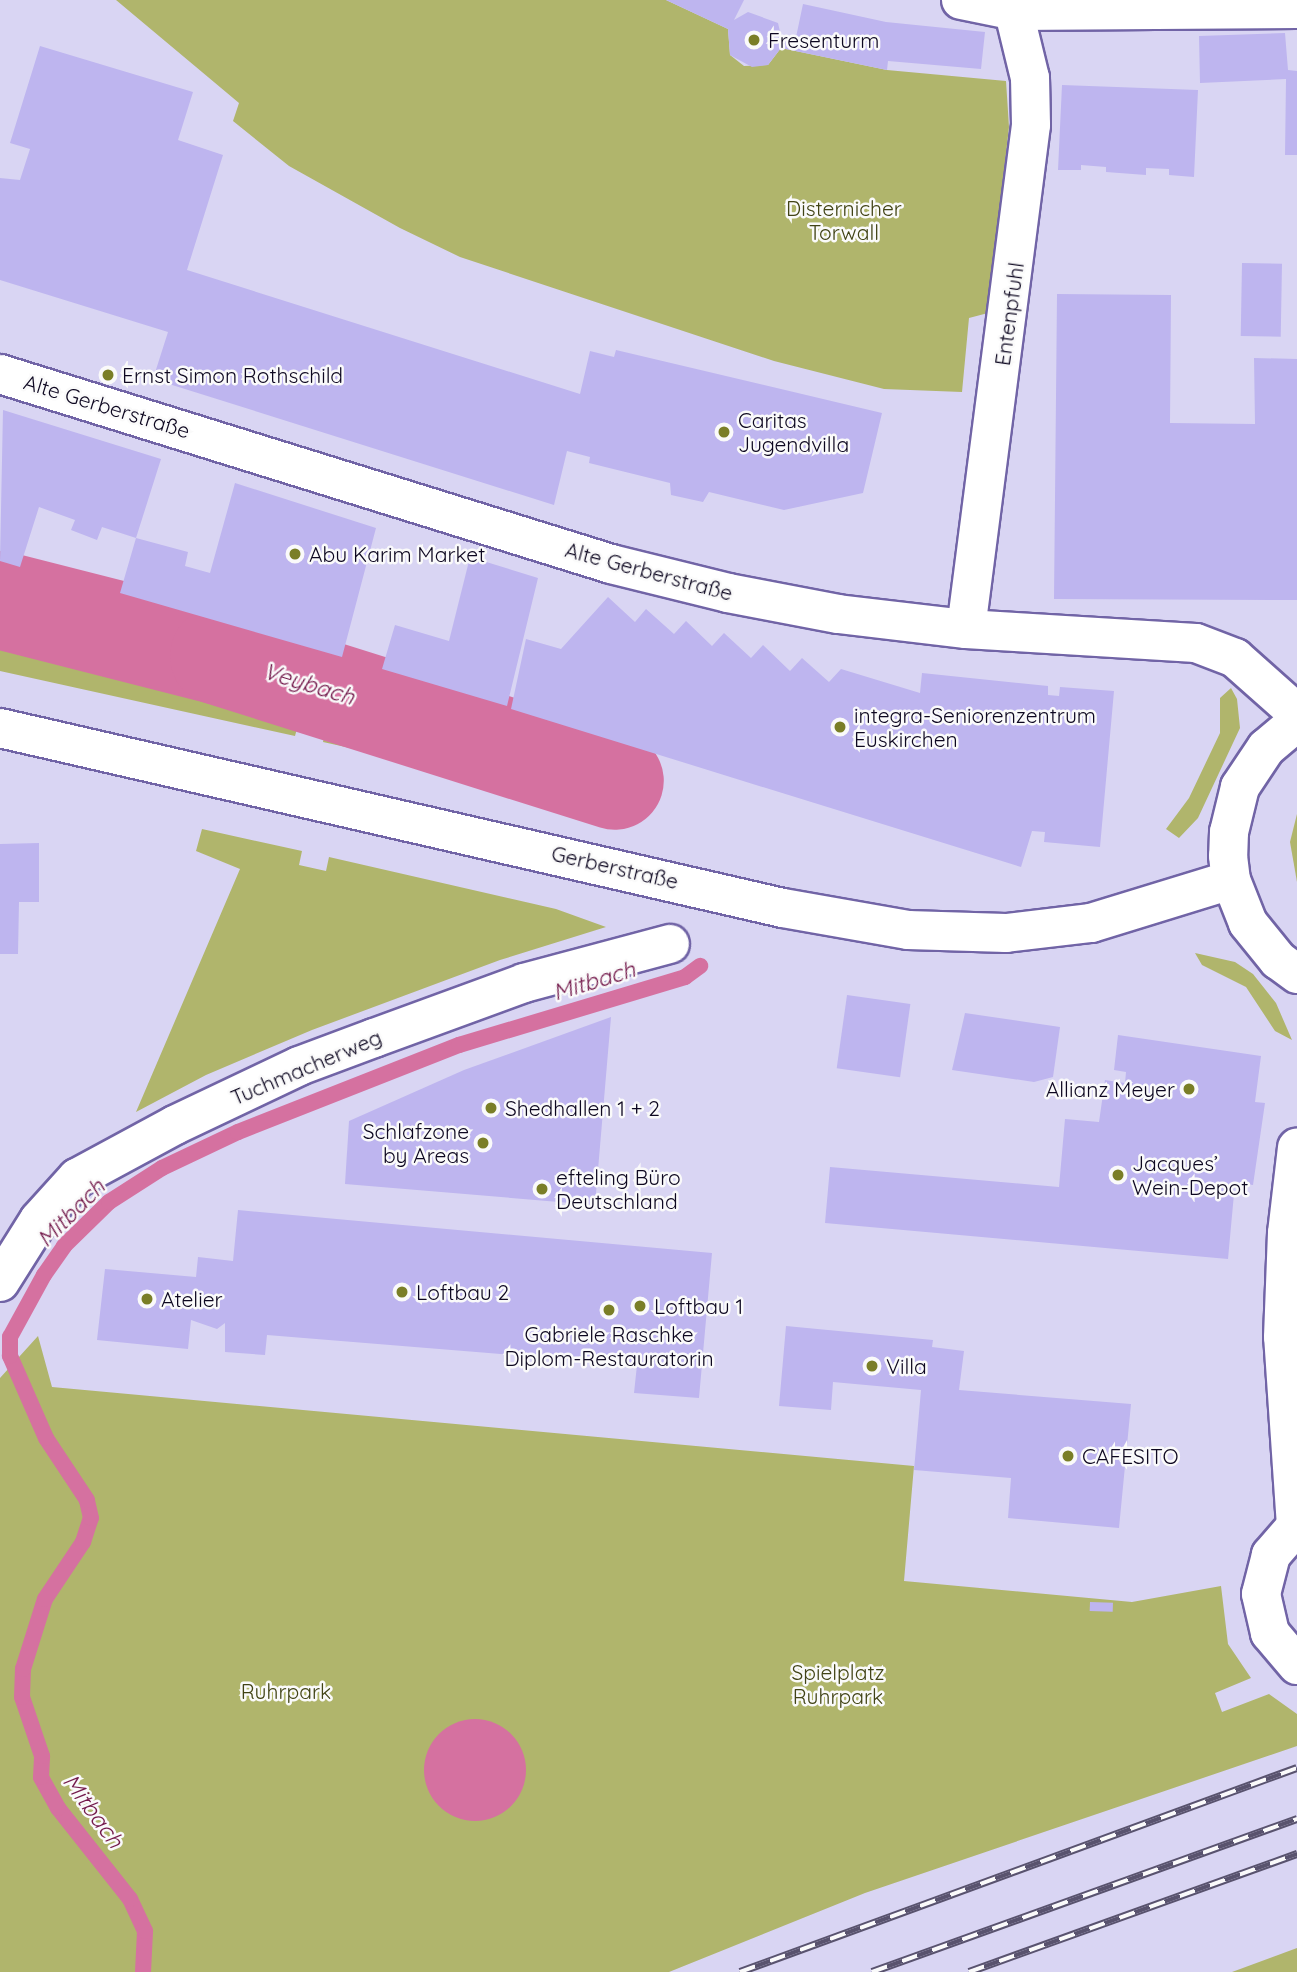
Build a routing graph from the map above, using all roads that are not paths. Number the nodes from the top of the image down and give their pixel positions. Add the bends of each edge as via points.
1 (961, 0) edge
2 (1013, 6) edge
3 (1297, 9) edge
4 (0, 374) edge
5 (966, 629) junction
6 (1297, 713) edge
7 (1297, 722) edge
8 (0, 728) edge
9 (1231, 880) junction
10 (670, 944) dead end
11 (1297, 974) edge
12 (1297, 1148) edge
13 (0, 1282) edge
14 (1297, 1525) edge
15 (1297, 1665) edge

1 - 2 street
2 - 3 street
2 - 5 street, Entenpfuhl via 1030,78 1031,125
4 - 5 street, Alte Gerberstraße via 611,564 838,614
5 - 6 street, Alte Gerberstraße via 1196,643 1244,664
7 - 9 street via 1266,748 1240,787 1229,832
8 - 9 street, Gerberstraße via 783,908 908,930 1006,933 1091,923
9 - 11 street via 1248,923 1278,960
10 - 13 street, Tuchmacherweg via 524,984 373,1038 299,1066 175,1125 77,1178 39,1220
12 - 14 street via 1287,1233 1283,1337
14 - 15 street via 1271,1555 1261,1594 1275,1642

